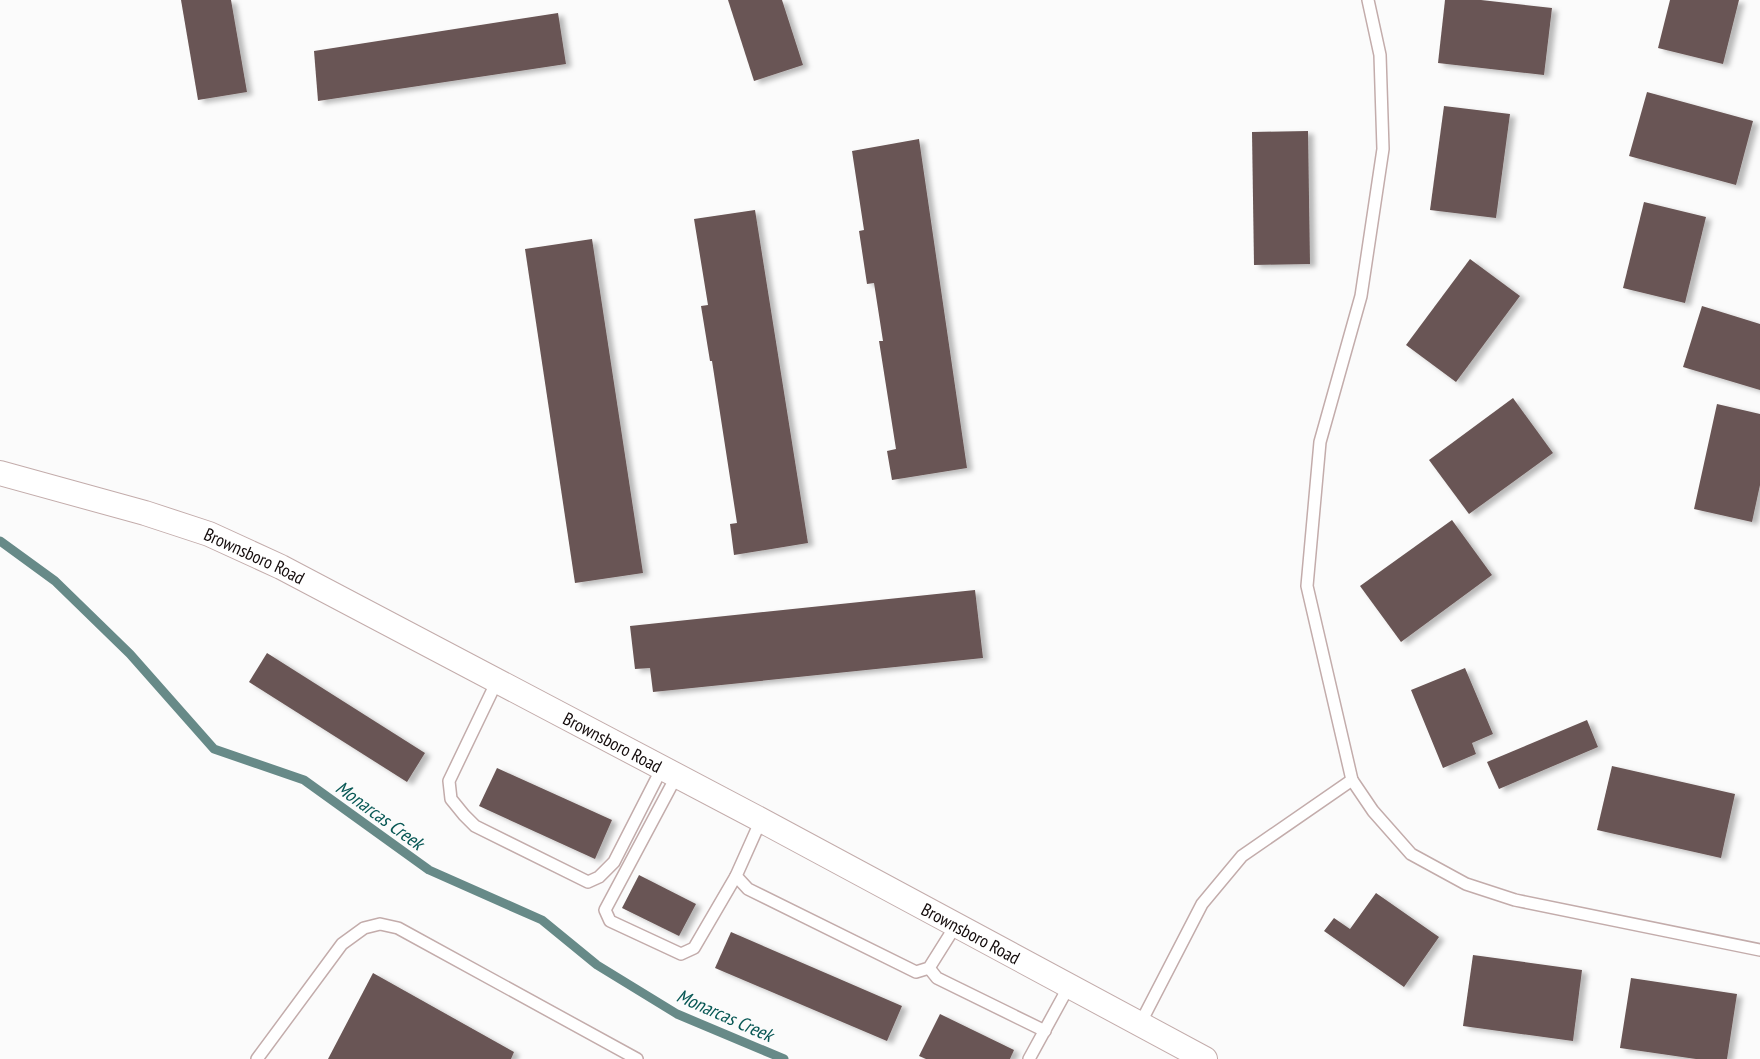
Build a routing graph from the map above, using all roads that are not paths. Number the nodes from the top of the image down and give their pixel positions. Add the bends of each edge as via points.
1 (1368, 0) edge
2 (0, 473) edge
3 (497, 681) junction
4 (669, 772) junction
5 (1352, 780) junction
6 (762, 820) junction
7 (736, 876) junction
8 (956, 926) junction
9 (1760, 950) edge
10 (929, 968) junction
11 (1069, 986) junction
12 (1140, 1024) junction
13 (1045, 1031) junction
14 (257, 1059) edge
15 (637, 1059) edge
16 (1030, 1059) edge
17 (1205, 1059) edge

1 - 5 lane via 1380,55 1383,149 1360,296 1320,442 1307,586
2 - 3 street, Brownsboro Road via 146,513 208,534 281,567
3 - 4 street, Brownsboro Road
3 - 4 lane via 449,781 451,799 476,826 588,882 599,877 614,862
4 - 6 street, Brownsboro Road
4 - 7 lane via 605,910 610,921 681,954 694,948
5 - 9 lane via 1373,811 1411,854 1466,884 1516,900
5 - 12 lane via 1242,856 1202,904
6 - 7 lane
6 - 8 street, Brownsboro Road
7 - 10 lane via 748,889 916,972
8 - 10 lane
8 - 11 street, Brownsboro Road
10 - 13 lane via 937,978
11 - 12 street, Brownsboro Road
11 - 13 lane
12 - 17 street, Brownsboro Road
13 - 16 lane
14 - 15 lane via 342,944 364,928 380,924 398,928

